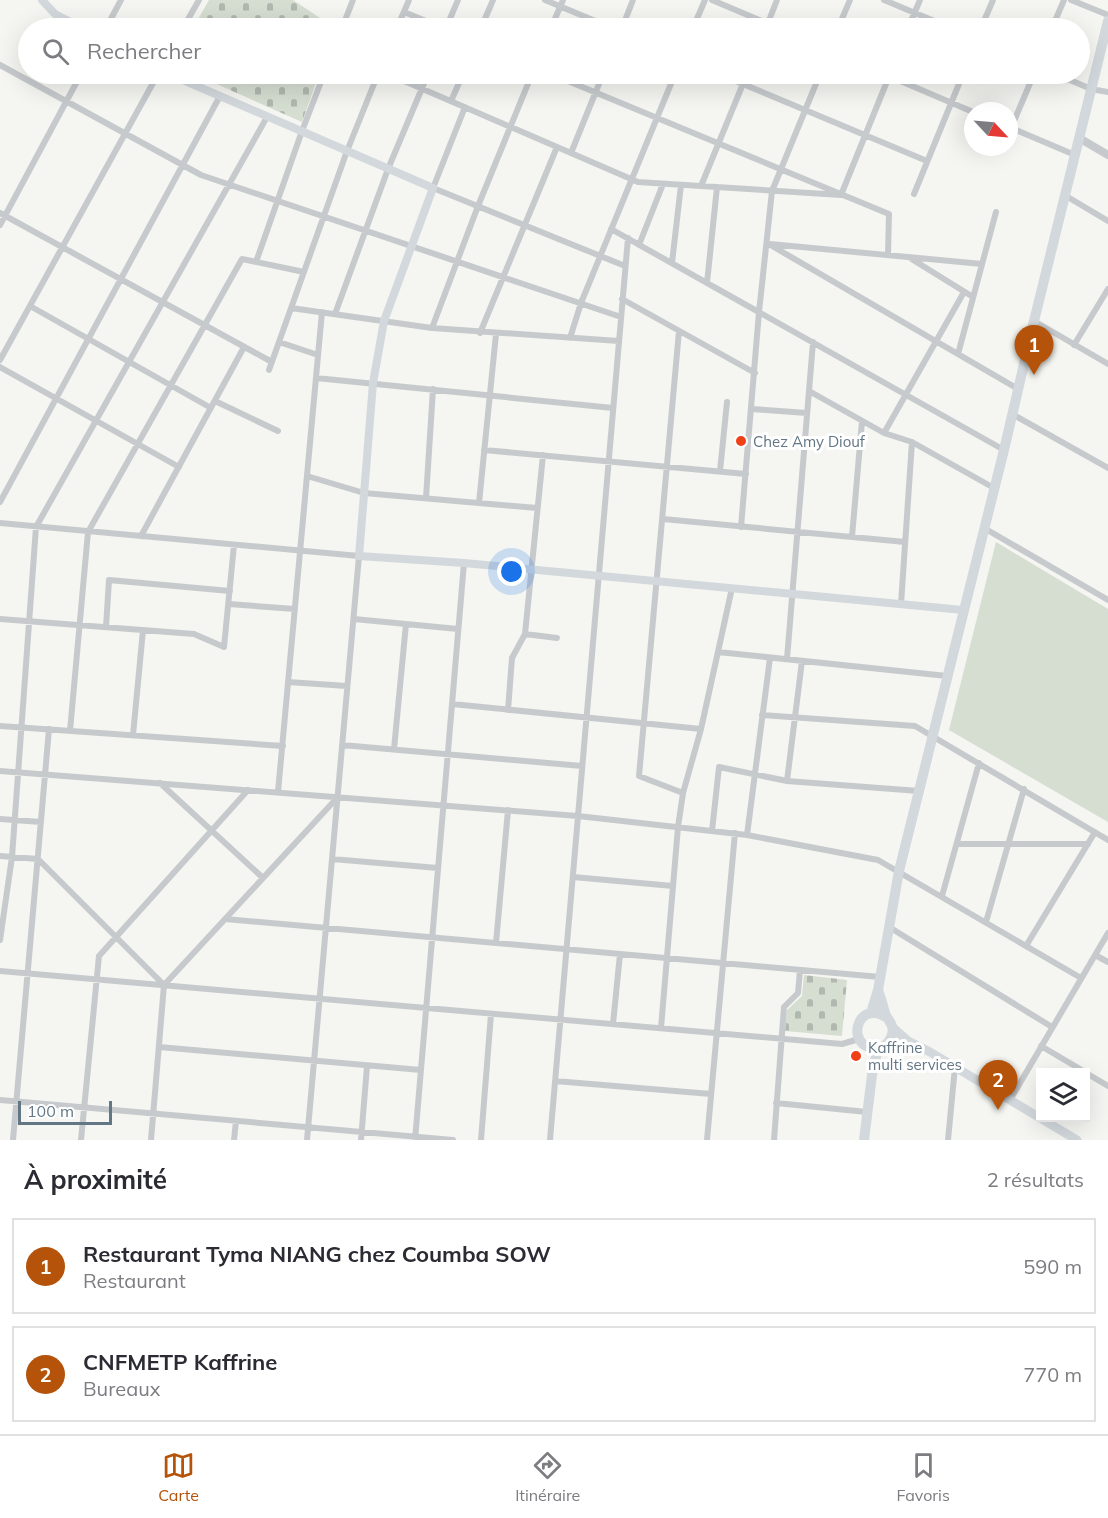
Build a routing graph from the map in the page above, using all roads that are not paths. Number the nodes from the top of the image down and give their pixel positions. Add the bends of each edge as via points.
1 (121, 0) edge
2 (199, 0) edge
3 (353, 0) edge
4 (409, 0) edge
5 (458, 0) edge
6 (492, 0) edge
7 (545, 0) edge
8 (633, 0) edge
9 (705, 0) edge
10 (712, 0) edge
11 (777, 0) edge
12 (850, 0) edge
13 (884, 0) edge
14 (920, 0) edge
15 (993, 0) edge
16 (1064, 0) edge
17 (1071, 0) edge
18 (46, 2) edge
19 (562, 3) edge
20 (404, 12) junction
21 (914, 13) junction
22 (62, 18) edge
23 (111, 18) edge
24 (189, 18) edge
25 (346, 18) edge
26 (401, 18) edge
27 (419, 18) edge
28 (450, 18) edge
29 (485, 18) edge
30 (555, 18) edge
31 (592, 18) edge
32 (626, 18) edge
33 (697, 18) edge
34 (749, 18) edge
35 (769, 18) edge
36 (842, 18) edge
37 (912, 18) edge
38 (926, 18) edge
39 (985, 18) edge
40 (1056, 18) edge
41 (1108, 22) edge
42 (0, 65) edge
43 (18, 75) edge
44 (35, 84) edge
45 (75, 84) edge
46 (152, 84) edge
47 (192, 84) edge
48 (320, 84) edge
49 (374, 84) edge
50 (412, 84) edge
51 (424, 84) edge
52 (459, 84) edge
53 (528, 84) edge
54 (576, 84) edge
55 (599, 84) edge
56 (671, 84) edge
57 (743, 84) joint
58 (816, 84) edge
59 (884, 84) edge
60 (910, 84) edge
61 (959, 84) edge
62 (1030, 84) edge
63 (1081, 84) edge
64 (422, 88) junction
65 (1091, 88) junction
66 (596, 92) junction
67 (1108, 92) edge
68 (220, 96) junction
69 (66, 101) junction
70 (451, 101) junction
71 (951, 102) junction
72 (465, 107) junction
73 (964, 108) edge
74 (805, 110) junction
75 (1018, 110) edge
76 (267, 117) junction
77 (656, 118) junction
78 (510, 127) junction
79 (302, 131) junction
80 (1018, 131) edge
81 (125, 134) junction
82 (865, 135) junction
83 (1079, 138) junction
84 (718, 144) junction
85 (556, 147) junction
86 (346, 151) junction
87 (571, 153) junction
88 (1075, 155) junction
89 (1108, 155) edge
90 (927, 161) junction
91 (183, 165) junction
92 (388, 169) junction
93 (780, 170) junction
94 (631, 179) junction
95 (663, 184) junction
96 (229, 185) junction
97 (681, 185) junction
98 (701, 186) junction
99 (717, 187) junction
100 (434, 188) junction
101 (772, 191) junction
102 (914, 194) dead end
103 (841, 195) junction
104 (1066, 196) junction
105 (278, 201) junction
106 (478, 206) junction
107 (996, 212) dead end
108 (2, 215) edge
109 (323, 217) junction
110 (1108, 221) edge
111 (0, 225) edge
112 (525, 225) junction
113 (611, 229) junction
114 (366, 231) junction
115 (628, 238) junction
116 (767, 243) junction
117 (639, 244) junction
118 (412, 246) junction
119 (62, 248) junction
120 (888, 255) junction
121 (600, 256) junction
122 (908, 257) junction
123 (457, 261) junction
124 (256, 262) junction
125 (672, 263) junction
126 (982, 264) junction
127 (625, 266) junction
128 (304, 272) junction
129 (503, 277) junction
130 (121, 280) junction
131 (707, 283) junction
132 (1108, 289) edge
133 (964, 292) junction
134 (973, 297) junction
135 (622, 299) junction
136 (162, 302) junction
137 (581, 303) junction
138 (30, 306) junction
139 (291, 308) junction
140 (322, 312) junction
141 (759, 312) junction
142 (335, 314) junction
143 (621, 316) junction
144 (384, 321) junction
145 (1034, 321) junction
146 (204, 326) junction
147 (432, 328) junction
148 (680, 331) junction
149 (480, 333) junction
150 (496, 334) junction
151 (570, 338) junction
152 (88, 339) junction
153 (619, 341) junction
154 (936, 341) junction
155 (279, 342) junction
156 (813, 342) junction
157 (1074, 345) junction
158 (244, 347) junction
159 (958, 354) junction
160 (318, 355) junction
161 (0, 360) edge
162 (129, 362) junction
163 (272, 362) junction
164 (1108, 364) edge
165 (0, 367) edge
166 (269, 370) dead end
167 (755, 373) junction
168 (316, 378) junction
169 (373, 383) junction
170 (171, 386) junction
171 (433, 389) junction
172 (1018, 389) junction
173 (809, 391) junction
174 (490, 395) junction
175 (906, 395) junction
176 (56, 399) junction
177 (215, 401) junction
178 (727, 402) dead end
179 (211, 408) junction
180 (613, 408) junction
181 (752, 408) junction
182 (807, 413) junction
183 (1012, 414) junction
184 (96, 420) junction
185 (862, 421) junction
186 (278, 431) dead end
187 (884, 434) junction
188 (912, 442) junction
189 (138, 444) junction
190 (484, 450) junction
191 (1004, 450) junction
192 (543, 455) junction
193 (609, 461) junction
194 (668, 466) junction
195 (179, 467) junction
196 (1108, 468) edge
197 (720, 471) junction
198 (746, 474) junction
199 (307, 476) junction
200 (994, 488) junction
201 (364, 493) junction
202 (426, 498) junction
203 (0, 502) edge
204 (479, 503) junction
205 (537, 508) junction
206 (663, 519) junction
207 (0, 523) edge
208 (36, 527) junction
209 (741, 527) junction
210 (983, 528) junction
211 (88, 532) junction
212 (797, 532) junction
213 (141, 536) junction
214 (852, 537) junction
215 (905, 542) junction
216 (234, 545) junction
217 (300, 551) junction
218 (359, 556) junction
219 (464, 563) junction
220 (531, 570) junction
221 (599, 576) junction
222 (658, 581) junction
223 (732, 588) junction
224 (230, 591) junction
225 (792, 594) junction
226 (1108, 600) edge
227 (228, 604) junction
228 (901, 604) junction
229 (295, 609) junction
230 (963, 610) junction
231 (354, 619) junction
232 (0, 620) edge
233 (29, 622) junction
234 (406, 624) junction
235 (80, 625) junction
236 (106, 627) junction
237 (458, 629) junction
238 (143, 630) junction
239 (525, 634) junction
240 (557, 638) dead end
241 (718, 652) junction
242 (770, 658) junction
243 (787, 659) junction
244 (802, 661) junction
245 (947, 676) junction
246 (288, 682) junction
247 (348, 686) junction
248 (452, 704) junction
249 (508, 710) junction
250 (762, 715) junction
251 (586, 718) junction
252 (795, 718) junction
253 (645, 724) junction
254 (0, 726) edge
255 (21, 727) junction
256 (49, 729) junction
257 (701, 729) junction
258 (70, 731) junction
259 (133, 735) junction
260 (932, 736) junction
261 (342, 745) junction
262 (283, 746) junction
263 (394, 749) junction
264 (448, 754) junction
265 (979, 763) junction
266 (582, 766) junction
267 (0, 771) edge
268 (18, 772) junction
269 (45, 774) junction
270 (755, 775) junction
271 (787, 782) junction
272 (160, 783) junction
273 (1024, 789) junction
274 (248, 790) junction
275 (919, 791) junction
276 (278, 792) junction
277 (683, 793) junction
278 (338, 797) junction
279 (443, 805) junction
280 (508, 810) junction
281 (578, 816) junction
282 (0, 819) edge
283 (15, 820) junction
284 (41, 822) junction
285 (678, 827) junction
286 (212, 831) junction
287 (712, 831) junction
288 (1095, 832) junction
289 (735, 833) junction
290 (747, 835) junction
291 (1108, 840) edge
292 (957, 844) junction
293 (1008, 844) junction
294 (1088, 844) junction
295 (0, 856) edge
296 (12, 857) junction
297 (38, 859) junction
298 (332, 859) junction
299 (438, 868) junction
300 (899, 871) junction
301 (573, 877) junction
302 (263, 878) junction
303 (673, 886) junction
304 (942, 896) junction
305 (225, 919) junction
306 (986, 922) junction
307 (1, 924) edge
308 (889, 927) junction
309 (326, 928) junction
310 (1108, 933) edge
311 (116, 937) junction
312 (432, 938) junction
313 (0, 940) edge
314 (496, 943) junction
315 (1026, 946) junction
316 (567, 949) junction
317 (620, 954) junction
318 (1095, 955) junction
319 (667, 958) junction
320 (1108, 962) edge
321 (723, 963) junction
322 (800, 970) junction
323 (0, 971) edge
324 (28, 974) junction
325 (880, 976) junction
326 (1081, 978) junction
327 (96, 980) junction
328 (164, 986) junction
329 (878, 990) junction
330 (319, 999) junction
331 (426, 1008) junction
332 (871, 1013) junction
333 (491, 1014) junction
334 (886, 1017) junction
335 (561, 1020) junction
336 (614, 1024) junction
337 (892, 1027) junction
338 (1052, 1027) junction
339 (662, 1028) junction
340 (717, 1033) junction
341 (781, 1039) junction
342 (908, 1041) junction
343 (874, 1044) junction
344 (1041, 1046) junction
345 (159, 1047) junction
346 (314, 1061) junction
347 (366, 1066) junction
348 (955, 1067) junction
349 (1077, 1068) edge
350 (421, 1070) junction
351 (1090, 1076) edge
352 (555, 1081) junction
353 (1108, 1086) edge
354 (711, 1094) junction
355 (0, 1100) edge
356 (1010, 1100) junction
357 (16, 1102) junction
358 (776, 1103) junction
359 (84, 1108) junction
360 (867, 1112) junction
361 (153, 1114) junction
362 (236, 1121) junction
363 (308, 1127) junction
364 (361, 1132) junction
365 (415, 1138) edge
366 (13, 1140) edge
367 (81, 1140) edge
368 (151, 1140) edge
369 (234, 1140) edge
370 (307, 1140) edge
371 (361, 1140) edge
372 (453, 1140) edge
373 (481, 1140) edge
374 (550, 1140) edge
375 (707, 1140) edge
376 (774, 1140) edge
377 (864, 1140) edge
378 (948, 1140) edge
379 (1077, 1140) edge

1 - 23 street
2 - 24 street
3 - 25 street
4 - 20 street
5 - 28 street
6 - 29 street
7 - 19 street
8 - 32 street
9 - 33 street
10 - 34 street
11 - 35 street
12 - 36 street
13 - 21 street
14 - 21 street
15 - 39 street
16 - 40 street
17 - 41 street
18 - 22 main road
19 - 30 street
19 - 31 street
20 - 26 street
20 - 27 street
21 - 37 street
21 - 38 street
41 - 65 highway
42 - 43 street
44 - 69 street
45 - 69 street
46 - 81 street
47 - 68 main road
48 - 79 street
49 - 86 street
50 - 64 street
51 - 64 street
52 - 70 street
53 - 78 street
54 - 66 street
55 - 66 street
56 - 77 street
57 - 74 street
57 - 84 street
58 - 74 street
59 - 82 street
60 - 71 street
61 - 71 street
62 - 75 street
63 - 65 street
64 - 70 street
64 - 92 street
65 - 67 street
65 - 83 highway
66 - 77 street
66 - 87 street
68 - 76 main road
68 - 91 street
69 - 81 street
69 - 108 street
70 - 72 street
71 - 73 street
71 - 90 street
72 - 78 street
72 - 100 street
74 - 82 street
74 - 93 street
76 - 79 main road
76 - 96 street
77 - 84 street
77 - 94 street
78 - 85 street
78 - 106 street
79 - 86 main road
79 - 105 street
80 - 88 street
81 - 91 street
81 - 119 street
82 - 90 street
82 - 103 street
83 - 88 highway
83 - 89 street
84 - 93 street
84 - 98 street
85 - 87 street
85 - 112 street
86 - 92 main road
86 - 109 street
87 - 94 street
88 - 104 highway
90 - 102 street
91 - 96 street
91 - 130 street
92 - 100 main road
92 - 114 street
93 - 101 street
93 - 103 street
94 - 95 street
94 - 113 street
95 - 97 street
95 - 117 street
96 - 105 street
96 - 136 street
97 - 98 street
97 - 125 street
98 - 99 street
99 - 101 street
99 - 131 street
100 - 106 street
100 - 118 main road
101 - 103 street
101 - 116 street
103 - 120 street via 889,214
104 - 110 street
104 - 145 highway
105 - 109 street
105 - 124 street
106 - 112 street
106 - 123 street
107 - 126 street
108 - 111 street
108 - 119 street
109 - 114 street
109 - 128 street
112 - 121 street
112 - 129 street
113 - 115 street
113 - 121 street
114 - 118 street
114 - 142 street
115 - 117 street
115 - 127 street
116 - 120 street
116 - 141 street
116 - 154 street
117 - 125 street
118 - 123 street
118 - 144 main road
119 - 130 street
119 - 138 street
120 - 122 street
121 - 127 street
121 - 137 street
122 - 126 street
122 - 133 street
123 - 129 street
123 - 147 street
124 - 128 street
124 - 146 street via 242,259
125 - 131 street
126 - 134 street
127 - 135 street
128 - 139 street
129 - 137 street
129 - 149 street
130 - 136 street
130 - 152 street
131 - 141 street
132 - 157 street
133 - 134 street
133 - 154 street
134 - 159 street
135 - 143 street
135 - 148 street
136 - 146 street
136 - 162 street
137 - 143 street
137 - 151 street
138 - 152 street
138 - 161 street
139 - 140 street
139 - 155 street
140 - 142 street
140 - 160 street
141 - 156 street
141 - 167 street
142 - 144 street
143 - 153 street
144 - 147 street
144 - 169 main road
145 - 157 street
145 - 172 highway
146 - 158 street
146 - 170 street
147 - 149 street
148 - 167 street
148 - 194 street
149 - 150 street
150 - 151 street
150 - 174 street
151 - 153 street
152 - 162 street
152 - 176 street
153 - 180 street
154 - 159 street
154 - 175 street
155 - 160 street
155 - 163 street
156 - 173 street
156 - 175 street
157 - 164 street
158 - 163 street
158 - 177 street
159 - 172 street
160 - 168 street
162 - 170 street
162 - 184 street
163 - 166 street
165 - 176 street
167 - 181 street
168 - 169 street
168 - 199 street
169 - 171 street
169 - 201 main road
170 - 179 street
170 - 189 street
171 - 174 street
171 - 202 street
172 - 183 highway
173 - 182 street
173 - 185 street
174 - 180 street
174 - 190 street
175 - 187 street
175 - 191 street
176 - 184 street
176 - 203 street
177 - 179 street
177 - 186 street
178 - 197 street
179 - 195 street
180 - 193 street
181 - 182 street
181 - 198 street
182 - 212 street
183 - 191 highway
183 - 196 street
184 - 189 street
184 - 208 street
185 - 187 street
185 - 214 street
187 - 188 street
188 - 200 street
188 - 215 street
189 - 195 street
189 - 211 street
190 - 192 street
190 - 204 street
191 - 200 highway
192 - 193 street
192 - 205 street
193 - 194 street
193 - 221 street
194 - 197 street
194 - 206 street
195 - 213 street
197 - 198 street
198 - 209 street
199 - 201 street
199 - 217 street
200 - 210 highway
201 - 202 street
201 - 218 main road
202 - 204 street
204 - 205 street
205 - 220 street
206 - 209 street
206 - 222 street
207 - 208 street
208 - 211 street
208 - 233 street
209 - 212 street
210 - 226 street
210 - 230 highway
211 - 213 street
211 - 235 street
212 - 214 street
212 - 225 street
213 - 216 street
214 - 215 street
215 - 228 street
216 - 217 street
216 - 224 street
217 - 218 street
217 - 229 street
218 - 219 main road
218 - 231 street
219 - 220 main road
219 - 237 street
220 - 221 main road
220 - 239 street
221 - 222 main road
221 - 251 street
222 - 223 main road
222 - 253 street
223 - 225 main road
223 - 241 street
224 - 227 street
224 - 236 street via 109,580
225 - 228 main road
225 - 243 street
227 - 229 street
227 - 238 street via 224,647 194,634
228 - 230 main road
229 - 246 street
230 - 245 highway
231 - 234 street
231 - 247 street
232 - 233 street
233 - 235 street
233 - 255 street
234 - 237 street
234 - 263 street
235 - 236 street
235 - 258 street
236 - 238 street
237 - 248 street
238 - 259 street
239 - 240 street
239 - 249 street via 512,658
241 - 242 street
241 - 257 street
242 - 243 street
242 - 250 street
243 - 244 street
244 - 245 street
244 - 252 street
245 - 260 highway
246 - 247 street
246 - 262 street
247 - 261 street
248 - 249 street
248 - 264 street
249 - 251 street
250 - 252 street
250 - 270 street
251 - 253 street
251 - 266 street
252 - 260 street via 915,726
252 - 271 street
253 - 257 street
253 - 277 street via 639,776
254 - 255 street
255 - 256 street
255 - 268 street
256 - 258 street
256 - 269 street
257 - 277 street
258 - 259 street
259 - 262 street
260 - 265 street
260 - 275 highway
261 - 263 street
261 - 278 street
262 - 276 street
263 - 264 street
264 - 266 street
264 - 279 street
265 - 273 street
265 - 292 street
266 - 281 street
267 - 268 street
268 - 269 street
268 - 283 street
269 - 272 street
269 - 284 street
270 - 271 street
270 - 287 street via 719,767
270 - 290 street
271 - 275 street
272 - 274 street
272 - 286 street
273 - 288 street
273 - 293 street
274 - 276 street
274 - 286 street
275 - 300 highway
276 - 278 street
277 - 285 street
278 - 279 street
278 - 298 street
278 - 302 street
279 - 280 street
279 - 299 street
280 - 281 street
280 - 314 street
281 - 285 street
281 - 301 street
282 - 283 street
283 - 284 street
283 - 296 street
284 - 297 street
285 - 287 street
285 - 303 street
286 - 302 street
286 - 311 street
287 - 289 street
288 - 291 street
288 - 294 street
289 - 290 street
289 - 321 street
290 - 300 street via 878,860
292 - 293 street
292 - 304 street
293 - 294 street
293 - 306 street
294 - 315 street
295 - 296 street
296 - 297 street
296 - 307 street
297 - 311 street
297 - 324 street
298 - 299 street
298 - 309 street
299 - 312 street
300 - 304 street
300 - 308 highway
301 - 303 street
301 - 316 street
302 - 305 street
303 - 319 street
304 - 306 street
305 - 309 street
305 - 328 street
306 - 315 street
307 - 313 street
308 - 325 highway
308 - 338 street
309 - 312 street
309 - 330 street
310 - 318 street
311 - 327 street via 99,956
311 - 328 street
312 - 314 street
312 - 331 street
314 - 316 street
315 - 326 street
316 - 317 street
316 - 335 street
317 - 319 street
317 - 336 street
318 - 320 street
318 - 326 street
319 - 321 street
319 - 339 street
321 - 322 street
321 - 340 street
322 - 325 street
322 - 341 street via 798,993 784,1007
323 - 324 street
324 - 327 street
324 - 357 street
325 - 329 highway
326 - 338 street
327 - 328 street
327 - 359 street
328 - 330 street
328 - 345 street
329 - 332 highway
329 - 334 highway
330 - 331 street
330 - 346 street
331 - 333 street
331 - 350 street
332 - 334 highway
332 - 343 highway via 858,1023 857,1034
333 - 335 street
333 - 373 street
334 - 337 highway
335 - 336 street
335 - 352 street
336 - 339 street
337 - 342 main road
337 - 343 highway
338 - 344 street
339 - 340 street
340 - 341 street
340 - 354 street
341 - 343 street
341 - 358 street
342 - 343 main road
342 - 348 main road
343 - 360 highway
344 - 349 street
344 - 356 street
345 - 346 street
345 - 361 street
346 - 347 street
346 - 363 street
347 - 350 street
347 - 364 street
348 - 356 main road
348 - 378 street
350 - 365 street
351 - 353 street
352 - 354 street
352 - 374 street
354 - 375 street
355 - 357 street
356 - 379 main road
357 - 359 street
357 - 366 street
358 - 360 street
358 - 376 street
359 - 361 street
359 - 367 street
360 - 377 highway
361 - 362 street
361 - 368 street
362 - 363 street
362 - 369 street
363 - 364 street
363 - 370 street
364 - 365 street
364 - 371 street
365 - 372 street

